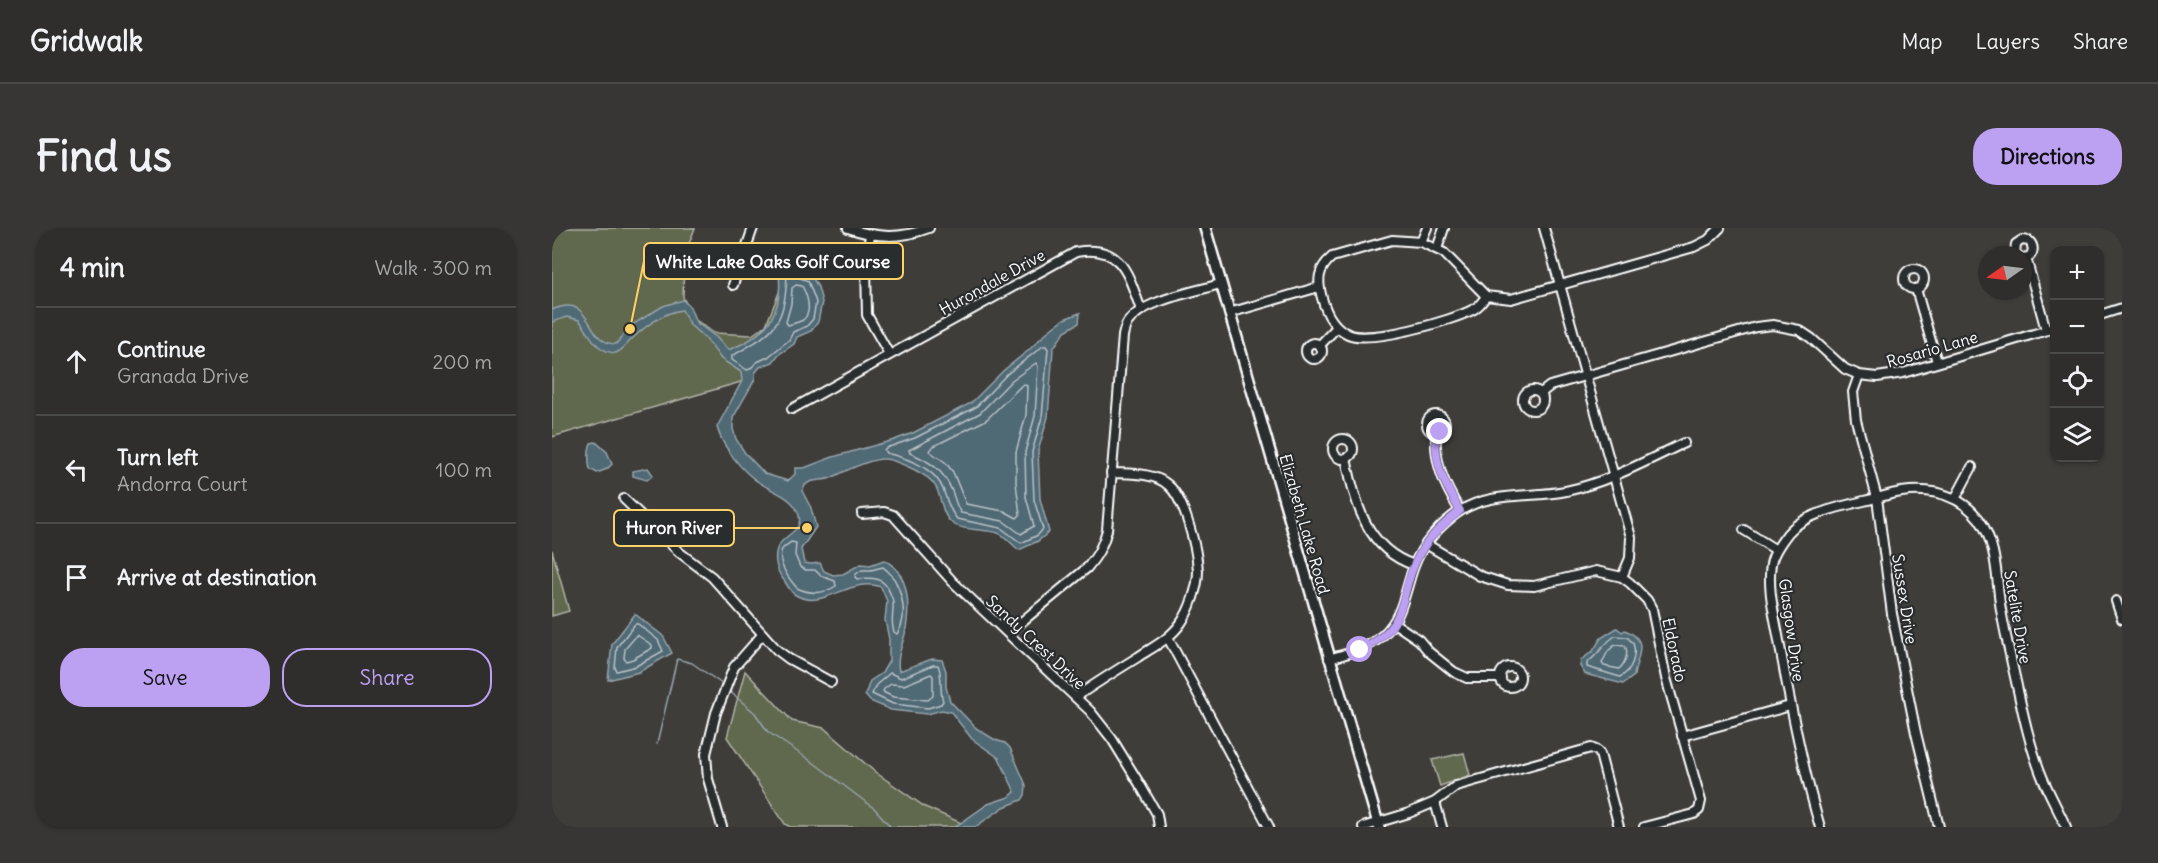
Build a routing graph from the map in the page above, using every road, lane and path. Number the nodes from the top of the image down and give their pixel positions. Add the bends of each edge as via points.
1 (753, 228) edge
2 (848, 228) edge
3 (929, 228) edge
4 (1205, 228) edge
5 (1427, 228) edge
6 (1444, 228) edge
7 (1544, 228) edge
8 (1720, 228) edge
9 (870, 236) junction
10 (1421, 242) junction
11 (1437, 249) junction
12 (2032, 283) edge
13 (1220, 284) junction
14 (733, 285) dead end
15 (1561, 285) junction
16 (1319, 287) junction
17 (1916, 289) dead end
18 (1486, 296) junction
19 (2122, 308) edge
20 (1141, 310) junction
21 (1228, 313) junction
22 (2104, 314) edge
23 (1337, 327) junction
24 (2050, 329) edge
25 (1319, 346) dead end
26 (888, 354) junction
27 (1937, 362) junction
28 (1587, 375) junction
29 (1859, 375) junction
30 (1541, 393) dead end
31 (792, 409) dead end
32 (1436, 433) dead end
33 (1684, 443) dead end
34 (1346, 458) dead end
35 (1972, 467) dead end
36 (1111, 473) junction
37 (1615, 476) junction
38 (1876, 498) junction
39 (624, 499) dead end
40 (1955, 499) junction
41 (1460, 511) junction
42 (862, 514) dead end
43 (1744, 530) dead end
44 (1426, 544) junction
45 (1776, 550) junction
46 (1414, 565) junction
47 (1622, 577) junction
48 (2116, 601) dead end
49 (2122, 619) edge
50 (1394, 623) junction
51 (1008, 633) junction
52 (762, 635) junction
53 (1168, 638) junction
54 (1329, 658) junction
55 (1501, 678) dead end
56 (831, 682) dead end
57 (1076, 697) junction
58 (1790, 706) junction
59 (1682, 736) junction
60 (1435, 802) junction
61 (1378, 825) edge
62 (722, 827) edge
63 (1159, 827) edge
64 (1269, 827) edge
65 (1363, 827) edge
66 (1442, 827) edge
67 (1619, 827) edge
68 (1644, 827) edge
69 (1820, 827) edge
70 (1939, 827) edge
71 (2066, 827) edge

1 - 14 street
2 - 9 street
3 - 9 street via 901,235
4 - 13 street, Elizabeth Lake Road
5 - 10 street
6 - 11 street
7 - 15 street
8 - 15 street via 1694,247
9 - 26 street via 867,315
10 - 11 street
10 - 16 street via 1392,240 1332,257 1319,273
11 - 18 street
12 - 24 street
13 - 20 street
13 - 21 street, Elizabeth Lake Road
15 - 18 street via 1510,299
15 - 28 street
16 - 21 street
16 - 23 street via 1329,317
17 - 27 street
18 - 23 street via 1469,312 1382,336 1355,337
19 - 22 street
20 - 26 street, Hurondale Drive via 1119,261 1087,250 1076,252
20 - 36 street via 1126,324 1123,336
21 - 54 street, Elizabeth Lake Road
23 - 25 street
24 - 27 street, Rosario Lane
26 - 31 street, Hurondale Drive
27 - 29 street, Rosario Lane via 1890,376
28 - 29 street via 1773,325 1799,330 1845,369
28 - 30 street via 1550,386
28 - 37 street
29 - 38 street, Sussex Drive via 1853,392 1856,420
32 - 41 street via 1437,461
33 - 37 street
34 - 46 street via 1356,500 1372,534 1393,556
35 - 40 street
36 - 51 street via 1107,530 1096,557
36 - 53 street via 1159,479 1177,495 1184,510 1198,572 1186,612
37 - 41 street via 1566,491 1497,498
37 - 47 street via 1632,548
38 - 40 street, Satelite Drive via 1916,489 1937,491
38 - 45 street, Glasgow Drive via 1808,518 1790,531
38 - 70 street, Sussex Drive via 1892,614
39 - 52 street via 712,578
40 - 71 street, Satelite Drive via 1978,518 1993,546 2002,613 2024,718 2041,774
41 - 44 street via 1438,528
42 - 51 street, Sandy Crest Drive via 893,515 953,582
43 - 45 street
44 - 46 street
44 - 47 street via 1480,576 1508,585 1534,586 1596,571
45 - 58 street, Glasgow Drive via 1770,584
46 - 50 street
47 - 59 street, Eldorado via 1652,609
48 - 49 street
50 - 54 street via 1368,646
50 - 55 street via 1454,672 1467,678
51 - 57 street, Sandy Crest Drive
52 - 56 street via 789,659
52 - 62 street via 734,667 716,713 706,754 708,779
53 - 57 street
53 - 64 street
54 - 61 street, Elizabeth Lake Road
57 - 63 street, Sandy Crest Drive via 1112,739 1151,804
58 - 59 street
58 - 69 street, Glasgow Drive
59 - 68 street, Eldorado via 1702,811
60 - 61 street
60 - 66 street
60 - 67 street via 1456,786 1591,748 1600,754
61 - 65 street

